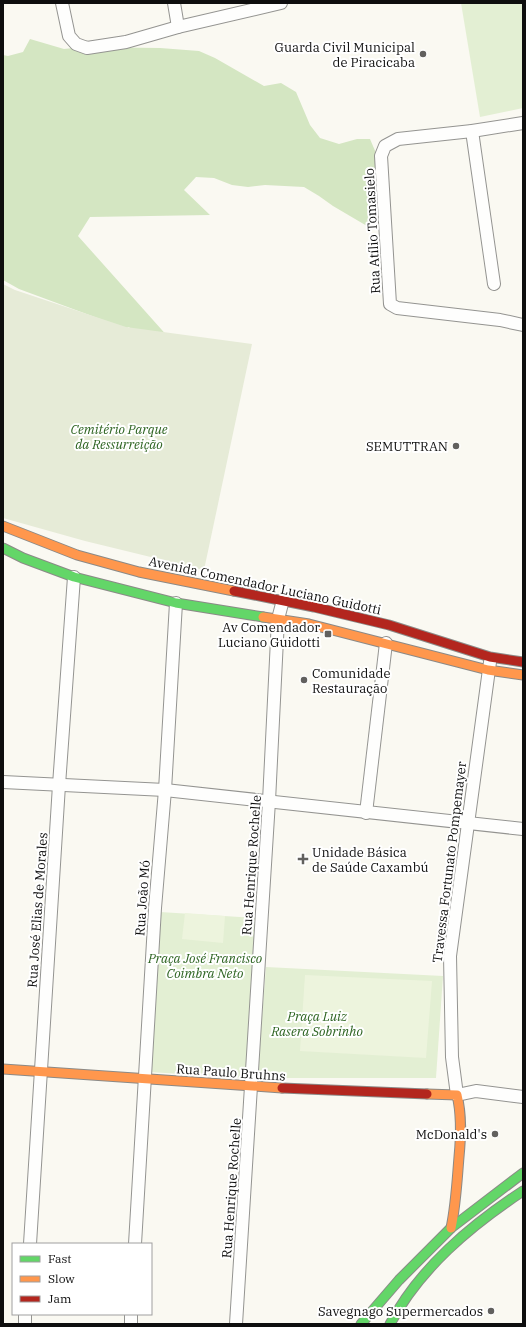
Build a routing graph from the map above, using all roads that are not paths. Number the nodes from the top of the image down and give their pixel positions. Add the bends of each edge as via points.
1 (62, 3) edge
2 (174, 3) edge
3 (281, 3) edge
4 (178, 27) junction
5 (523, 123) edge
6 (472, 131) junction
7 (494, 284) dead end
8 (523, 325) edge
9 (3, 526) edge
10 (3, 548) edge
11 (74, 577) junction
12 (283, 600) junction
13 (176, 603) junction
14 (278, 619) junction
15 (386, 643) junction
16 (490, 657) junction
17 (523, 662) edge
18 (488, 670) junction
19 (523, 675) edge
20 (3, 782) edge
21 (59, 785) junction
22 (165, 790) junction
23 (269, 801) junction
24 (366, 813) junction
25 (467, 823) junction
26 (523, 829) edge
27 (3, 1069) edge
28 (40, 1072) junction
29 (145, 1078) junction
30 (251, 1087) junction
31 (457, 1095) junction
32 (523, 1097) edge
33 (523, 1173) edge
34 (523, 1191) edge
35 (451, 1228) junction
36 (30, 1243) edge
37 (135, 1243) edge
38 (236, 1324) edge
39 (361, 1324) edge
40 (390, 1324) edge

1 - 4 street via 69,36 76,44 87,48 126,42
2 - 4 street
3 - 4 street
5 - 6 street
6 - 7 street
6 - 8 street, Rua Atílio Tomasielo via 398,139 385,146 381,156 390,304 397,308
9 - 12 main road, Avenida Comendador Luciano Guidotti via 77,555 139,572
10 - 11 main road
11 - 13 main road
11 - 21 street, Rua José Elias de Morales
12 - 14 street, Rua Henrique Rochelle
12 - 16 main road, Avenida Comendador Luciano Guidotti via 388,625
13 - 14 main road
13 - 22 street, Rua João Mó
14 - 15 main road
14 - 23 street, Rua Henrique Rochelle
15 - 18 main road
15 - 24 street
16 - 17 main road, Avenida Comendador Luciano Guidotti
16 - 18 street, Travessa Fortunato Pompemayer
18 - 19 main road
18 - 25 street, Travessa Fortunato Pompemayer
20 - 21 street
21 - 22 street
21 - 28 street, Rua José Elias de Morales
22 - 23 street
22 - 29 street, Rua João Mó
23 - 24 street
23 - 30 street, Rua Henrique Rochelle
24 - 25 street
25 - 26 street
25 - 31 street, Travessa Fortunato Pompemayer via 450,956 451,1053
27 - 28 main road, Rua Paulo Bruhns
28 - 29 main road, Rua Paulo Bruhns
28 - 36 street, Rua José Elias de Morales
29 - 30 main road, Rua Paulo Bruhns
29 - 37 street, Rua João Mó
30 - 31 main road, Rua Paulo Bruhns
30 - 38 street, Rua Henrique Rochelle
31 - 32 street via 476,1091
31 - 35 main road via 461,1125
33 - 35 main road
34 - 40 main road via 461,1238 427,1271 410,1291
35 - 39 main road via 399,1280

